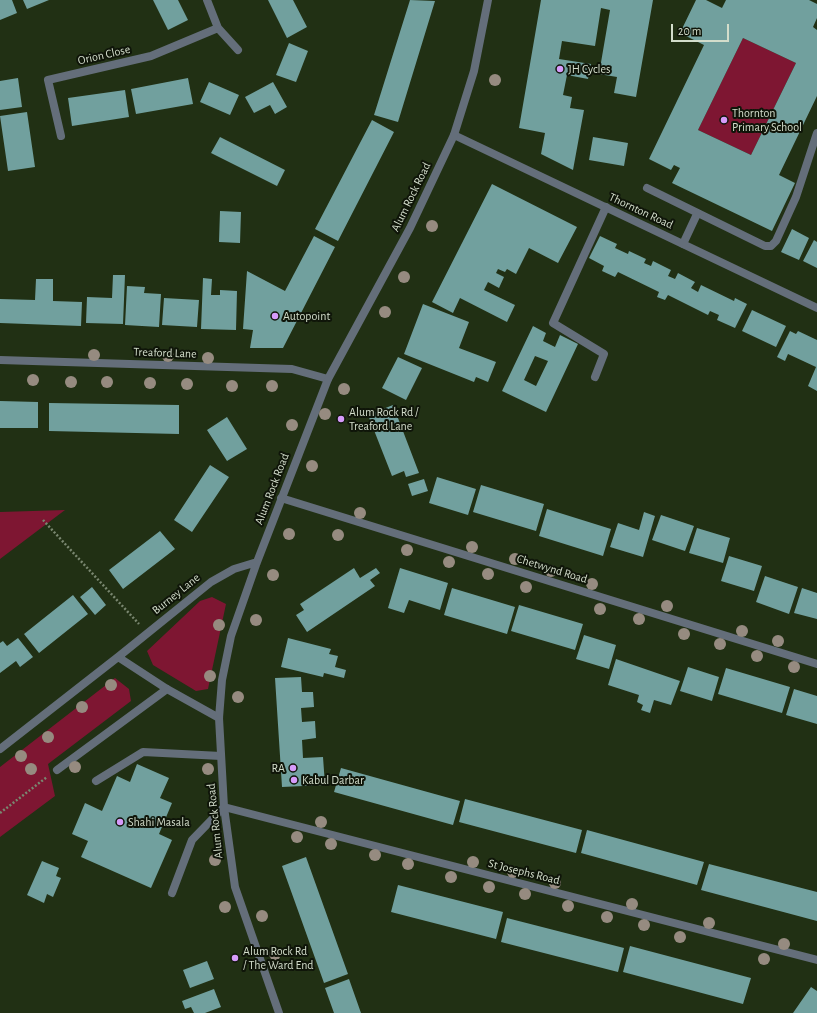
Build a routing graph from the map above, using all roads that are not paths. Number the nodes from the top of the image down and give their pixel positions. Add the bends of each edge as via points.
1 (207, 0) edge
2 (488, 0) edge
3 (218, 28) junction
4 (238, 50) dead end
5 (817, 133) edge
6 (454, 135) junction
7 (61, 136) dead end
8 (647, 188) dead end
9 (606, 208) junction
10 (697, 214) junction
11 (683, 244) junction
12 (817, 308) edge
13 (0, 360) edge
14 (594, 377) dead end
15 (328, 379) junction
16 (281, 498) junction
17 (257, 562) junction
18 (118, 657) junction
19 (817, 664) edge
20 (167, 689) junction
21 (219, 718) junction
22 (0, 749) edge
23 (221, 756) junction
24 (56, 770) road end
25 (96, 781) dead end
26 (224, 807) junction
27 (172, 893) dead end
28 (817, 960) edge
29 (279, 1013) edge

1 - 3 street
2 - 6 street, Alum Rock Road via 474,71
3 - 4 street
3 - 7 street, Orion Close via 151,56 48,80
5 - 10 street via 796,197 776,241 771,246 765,246
6 - 9 street, Thornton Road
6 - 15 street, Alum Rock Road via 410,228
8 - 10 street
9 - 11 street, Thornton Road
9 - 14 street via 553,323 604,354
10 - 11 street
11 - 12 street, Thornton Road
13 - 15 street, Treaford Lane via 292,369
15 - 16 street, Alum Rock Road
16 - 17 street, Alum Rock Road
16 - 19 street, Chetwynd Road
17 - 18 street, Burney Lane via 234,569 211,582
17 - 21 street, Alum Rock Road via 231,636 222,680
18 - 20 street
18 - 22 street, Burney Lane
20 - 21 street
20 - 24 street
21 - 23 street, Alum Rock Road
23 - 25 street via 143,752
23 - 26 street, Alum Rock Road
26 - 27 street via 192,840
26 - 28 street, St Josephs Road
26 - 29 street, Alum Rock Road via 235,887

